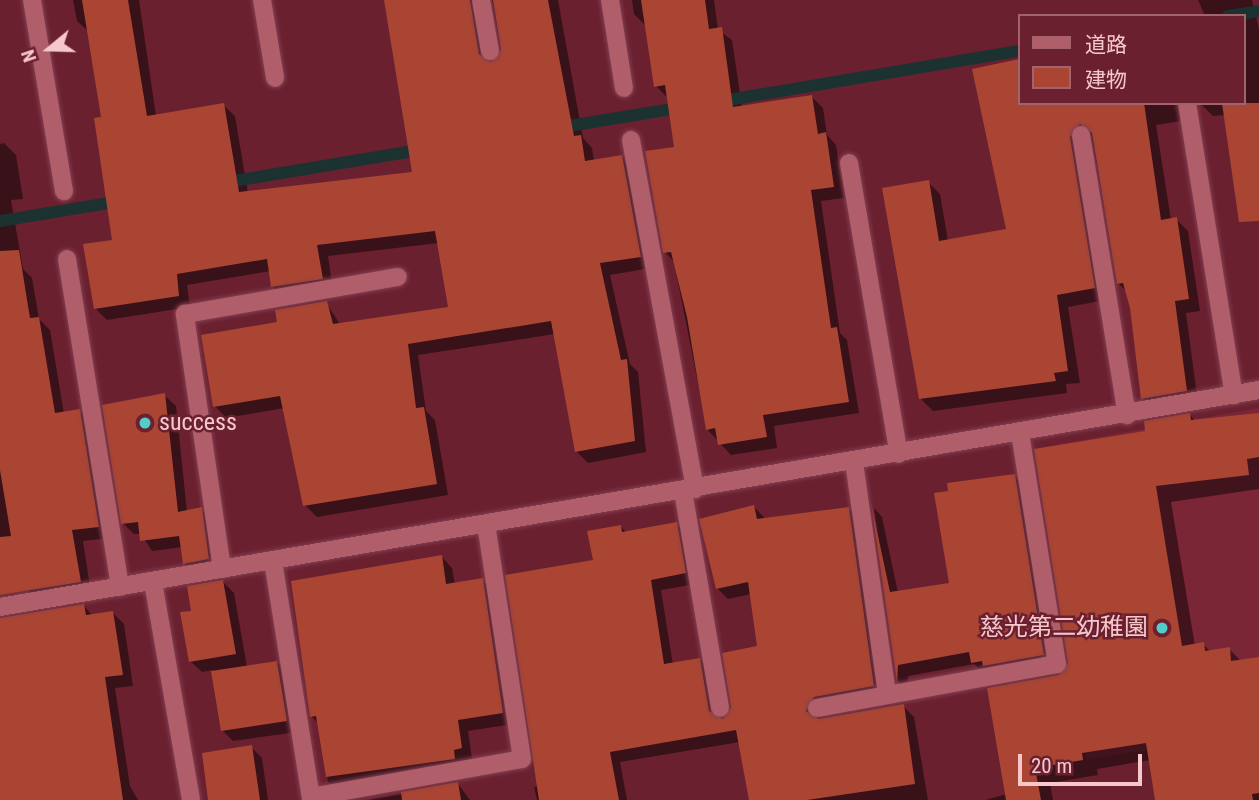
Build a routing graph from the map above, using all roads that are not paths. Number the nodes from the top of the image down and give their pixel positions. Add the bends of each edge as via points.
1 (32, 0) edge
2 (262, 0) edge
3 (481, 0) edge
4 (610, 0) edge
5 (490, 51) dead end
6 (275, 78) dead end
7 (624, 88) dead end
8 (1187, 105) edge
9 (1082, 135) dead end
10 (631, 140) dead end
11 (849, 163) dead end
12 (64, 191) dead end
13 (67, 259) dead end
14 (398, 277) dead end
15 (1259, 390) edge
16 (1234, 395) junction
17 (1127, 415) junction
18 (1020, 434) junction
19 (899, 454) junction
20 (854, 462) junction
21 (689, 490) junction
22 (486, 524) junction
23 (273, 561) junction
24 (222, 569) junction
25 (153, 582) junction
26 (120, 587) junction
27 (0, 607) edge
28 (887, 694) junction
29 (720, 708) dead end
30 (817, 708) dead end
31 (191, 800) edge

1 - 12 street
2 - 6 street
3 - 5 street
4 - 7 street
8 - 16 street
9 - 17 street
10 - 21 street
11 - 19 street
13 - 26 street
14 - 24 street via 185,314
15 - 16 street
16 - 17 street
17 - 18 street
18 - 19 street
18 - 28 street via 1057,664
19 - 20 street
20 - 21 street
20 - 28 street
21 - 22 street
21 - 29 street
22 - 23 street
22 - 23 street via 522,759 311,797
23 - 24 street
24 - 25 street
25 - 26 street
25 - 31 street
26 - 27 street
28 - 30 street

